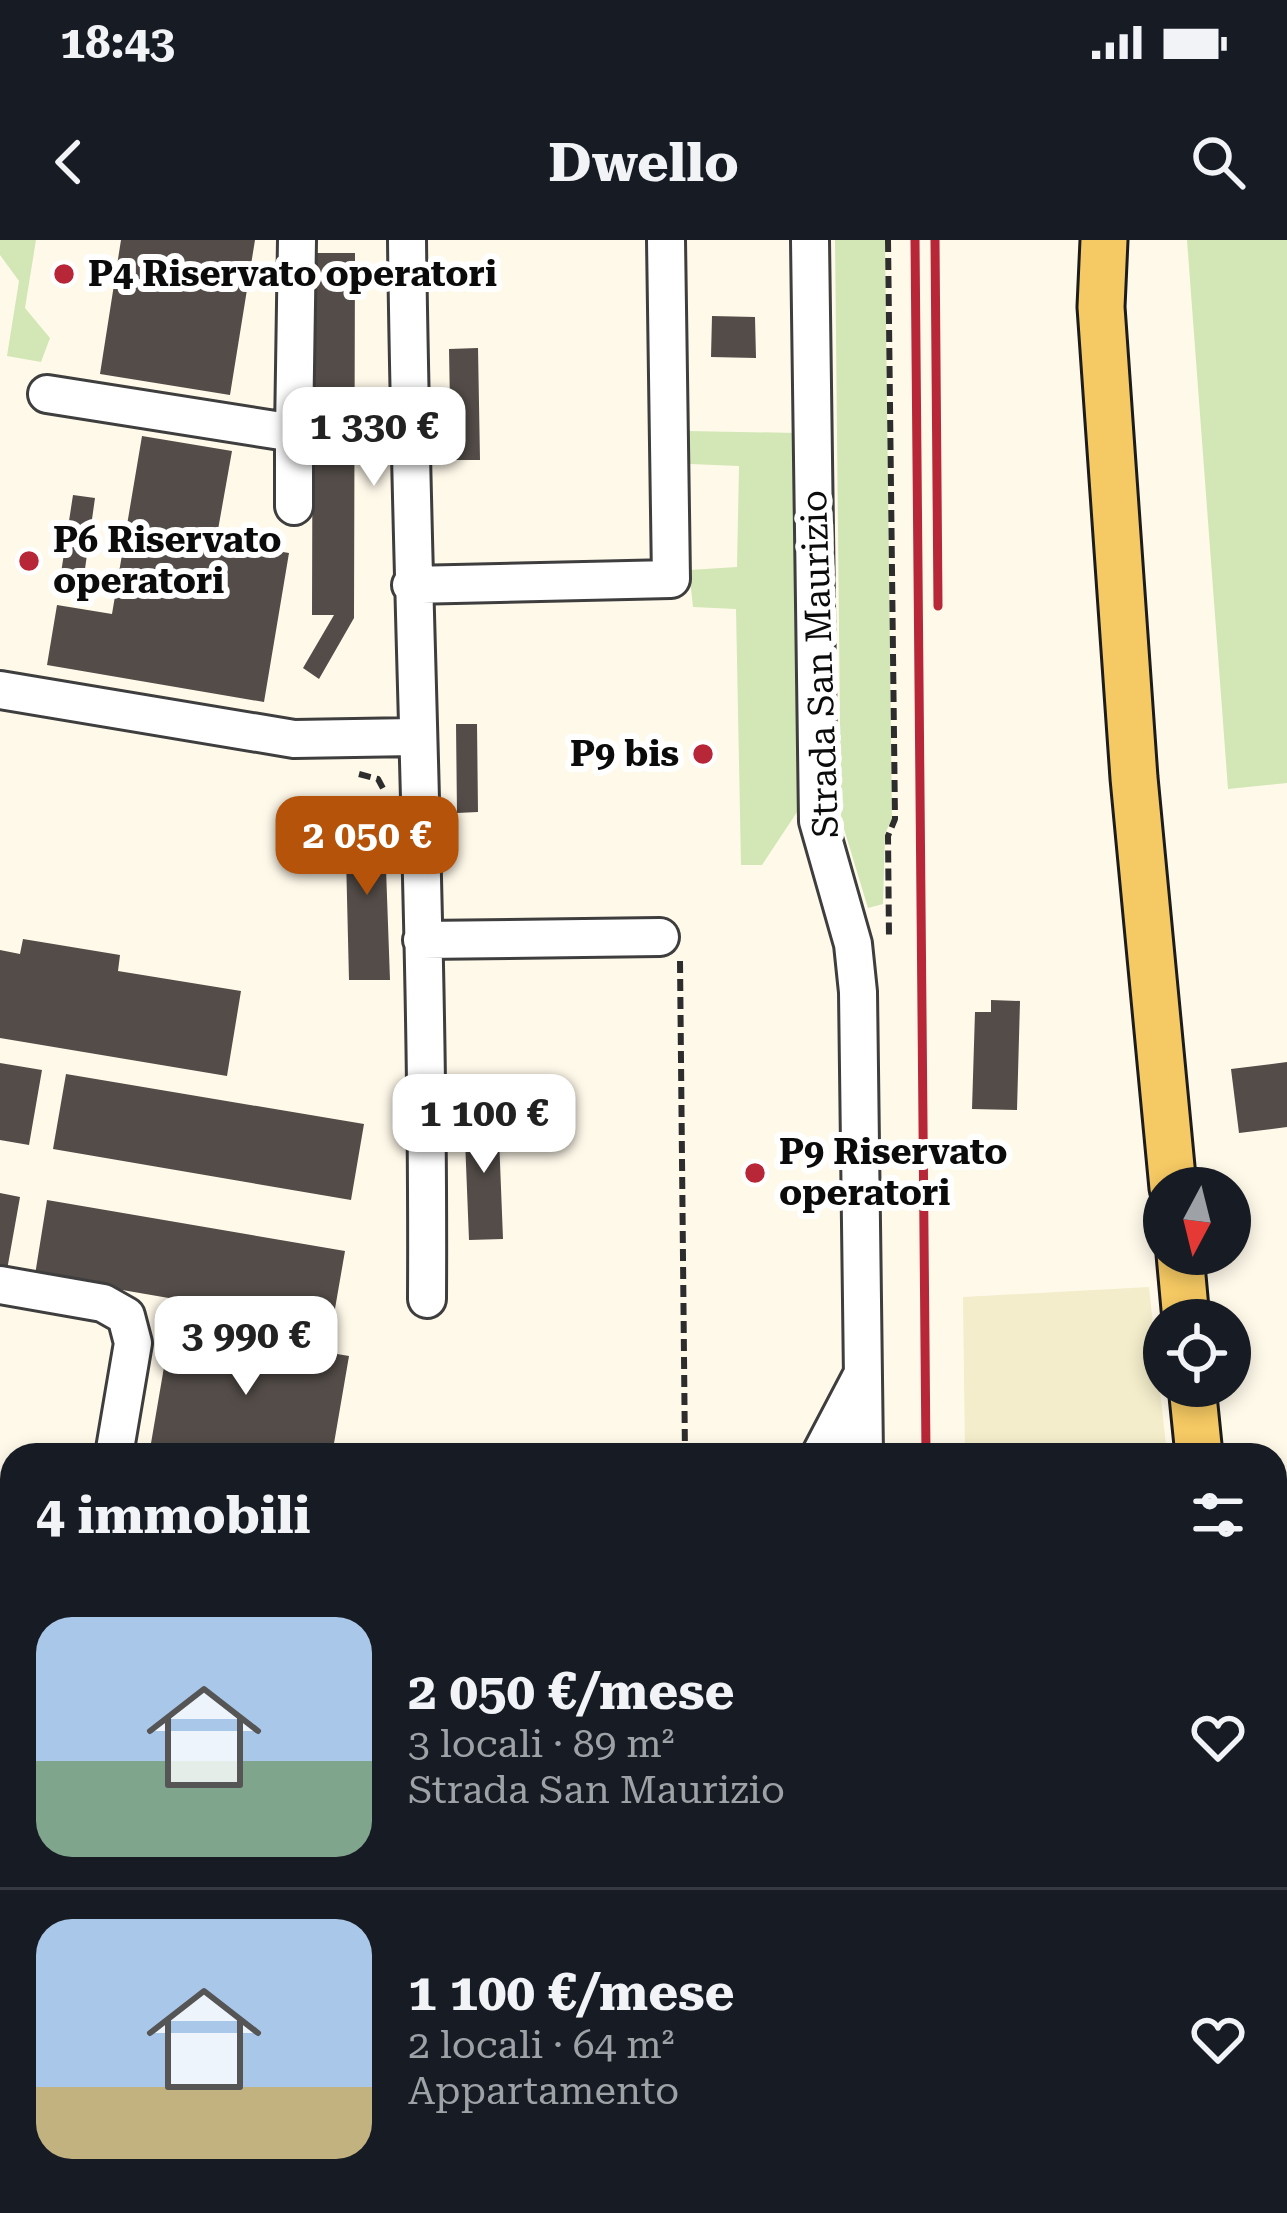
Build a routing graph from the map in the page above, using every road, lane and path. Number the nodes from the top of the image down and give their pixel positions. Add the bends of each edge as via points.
1 (297, 240) edge
2 (407, 240) edge
3 (666, 240) edge
4 (811, 240) edge
5 (888, 240) edge
6 (1103, 240) edge
7 (46, 394) dead end
8 (294, 433) junction
9 (294, 506) dead end
10 (411, 585) junction
11 (0, 690) edge
12 (414, 737) junction
13 (660, 937) dead end
14 (422, 940) junction
15 (889, 952) dead end
16 (1171, 1167) edge
17 (0, 1285) edge
18 (427, 1299) dead end
19 (864, 1371) junction
20 (1194, 1407) edge
21 (116, 1443) edge
22 (826, 1443) edge
23 (864, 1443) edge
24 (1198, 1443) edge

1 - 8 street
2 - 10 street
3 - 10 street via 671,579
4 - 19 street, Strada San Maurizio via 818,820 853,944 858,992
5 - 15 path via 896,819 888,836
6 - 16 main road via 1134,778
7 - 8 street
8 - 9 street
10 - 12 street
11 - 12 street via 294,740
12 - 14 street
13 - 14 street
14 - 18 street
17 - 21 street via 103,1303 126,1316 133,1343
19 - 22 street, Strada San Maurizio
19 - 23 street, Strada San Maurizio
20 - 24 main road

